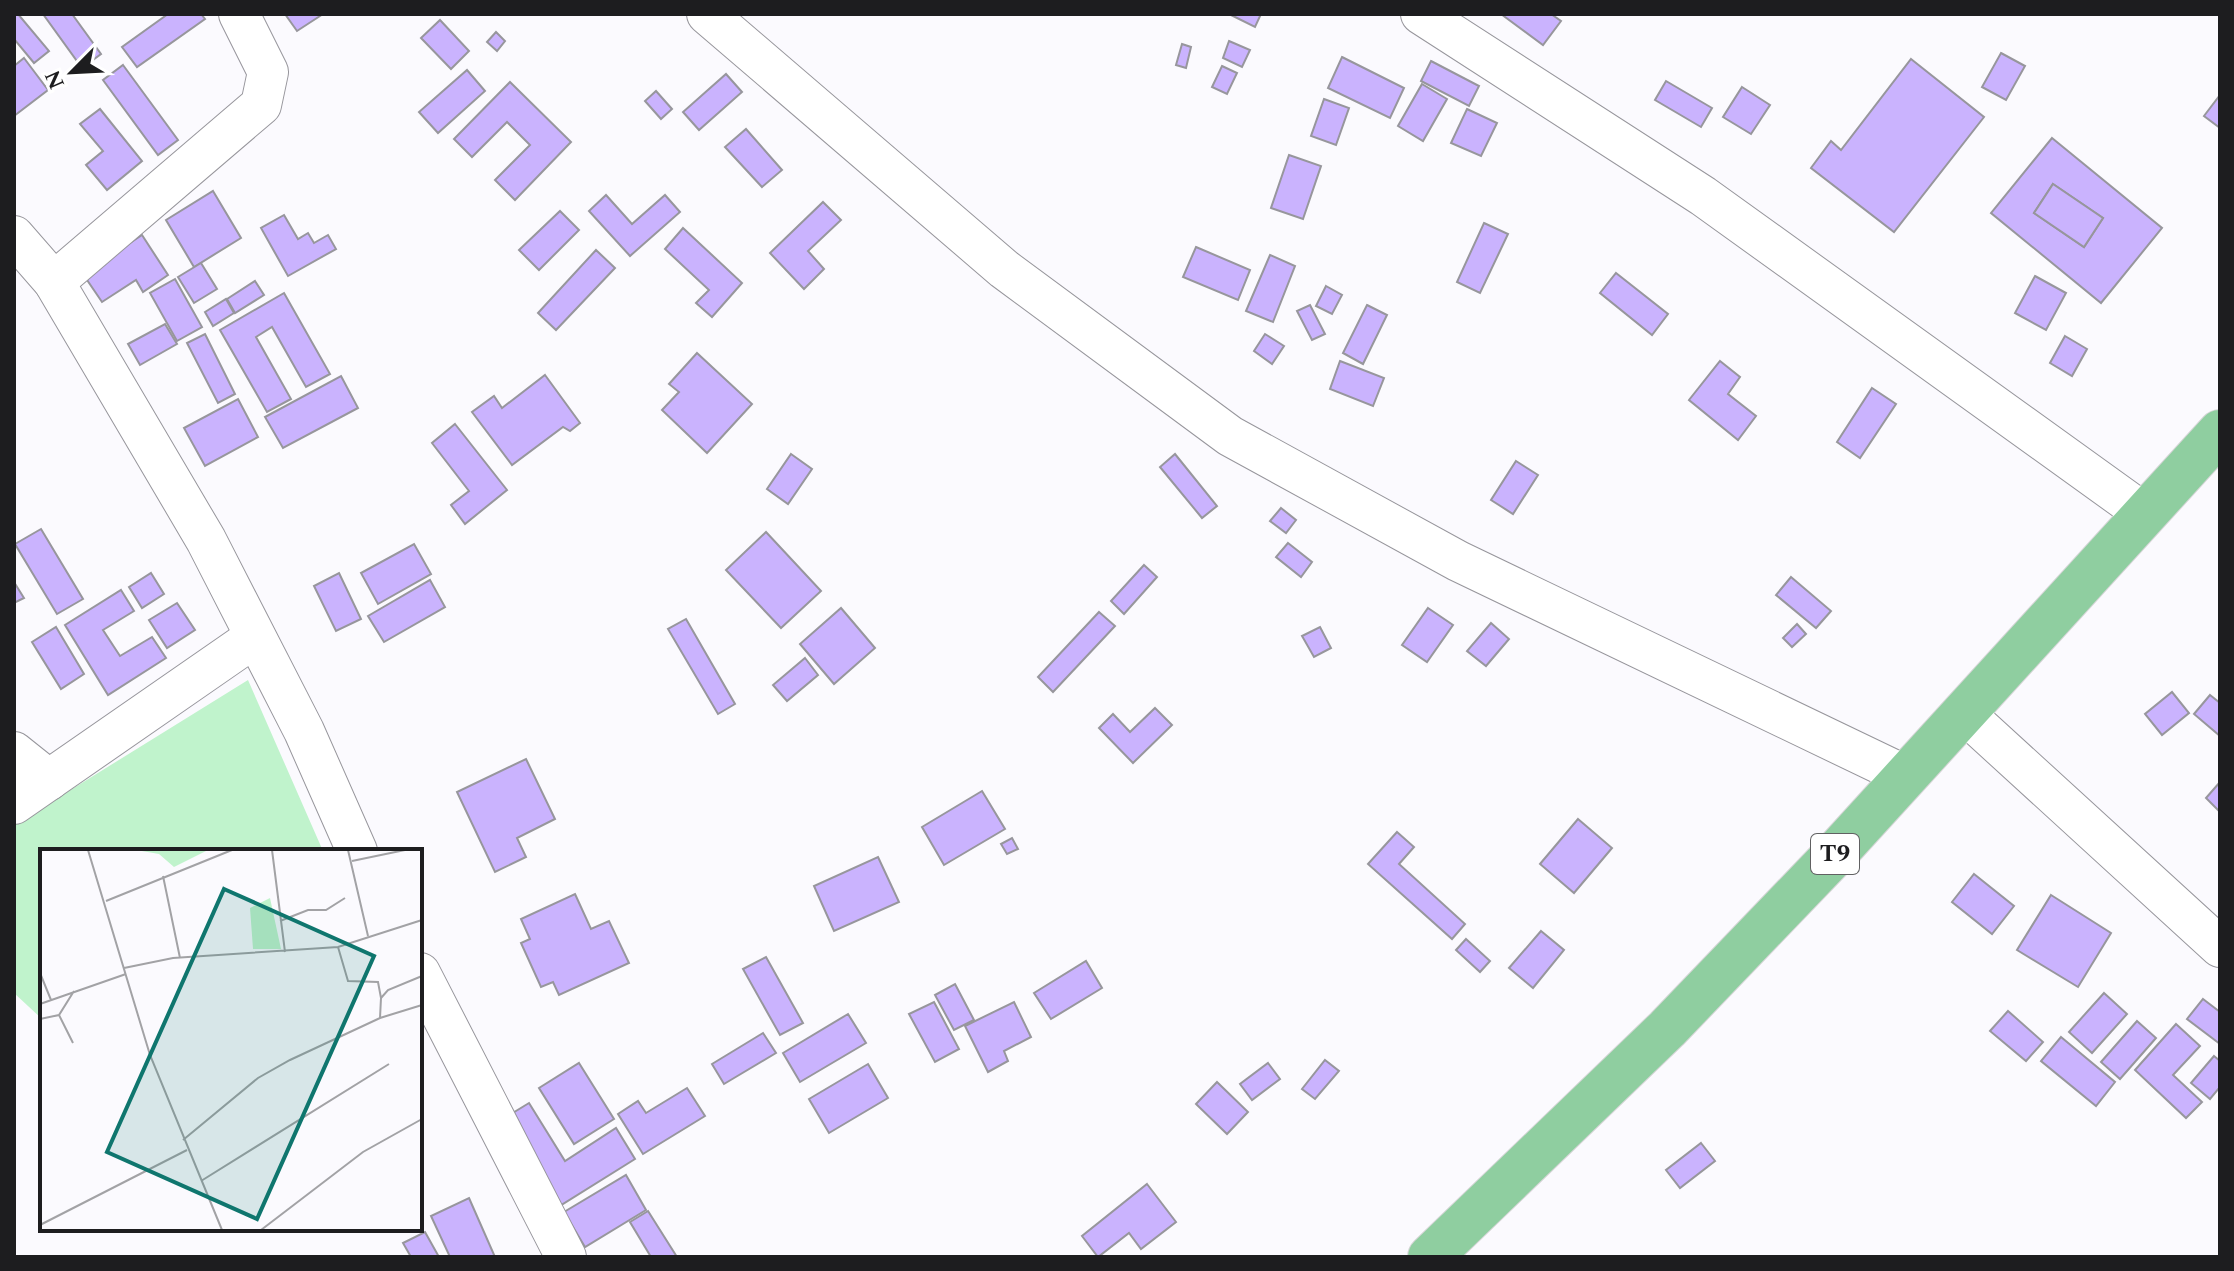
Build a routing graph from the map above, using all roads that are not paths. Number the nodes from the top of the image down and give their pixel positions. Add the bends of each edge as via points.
1 (239, 14) edge
2 (707, 14) edge
3 (1421, 14) edge
4 (14, 236) edge
5 (54, 282) junction
6 (2220, 432) edge
7 (2145, 514) junction
8 (255, 637) junction
9 (1964, 713) junction
10 (14, 752) edge
11 (1906, 776) junction
12 (49, 780) junction
13 (14, 804) edge
14 (356, 849) edge
15 (2220, 947) edge
16 (422, 977) edge
17 (566, 1257) edge
18 (1430, 1257) edge

1 - 5 street via 268,72 261,105
2 - 11 street via 1004,269 1230,436 1458,561
3 - 7 street via 1703,196
4 - 5 street
5 - 8 street via 206,540
6 - 7 highway, T9
7 - 9 highway, T9
8 - 12 street
8 - 14 street
9 - 11 highway, T9
9 - 15 street
10 - 12 street
11 - 18 highway, T9 via 1667,1029
12 - 13 street
16 - 17 street

